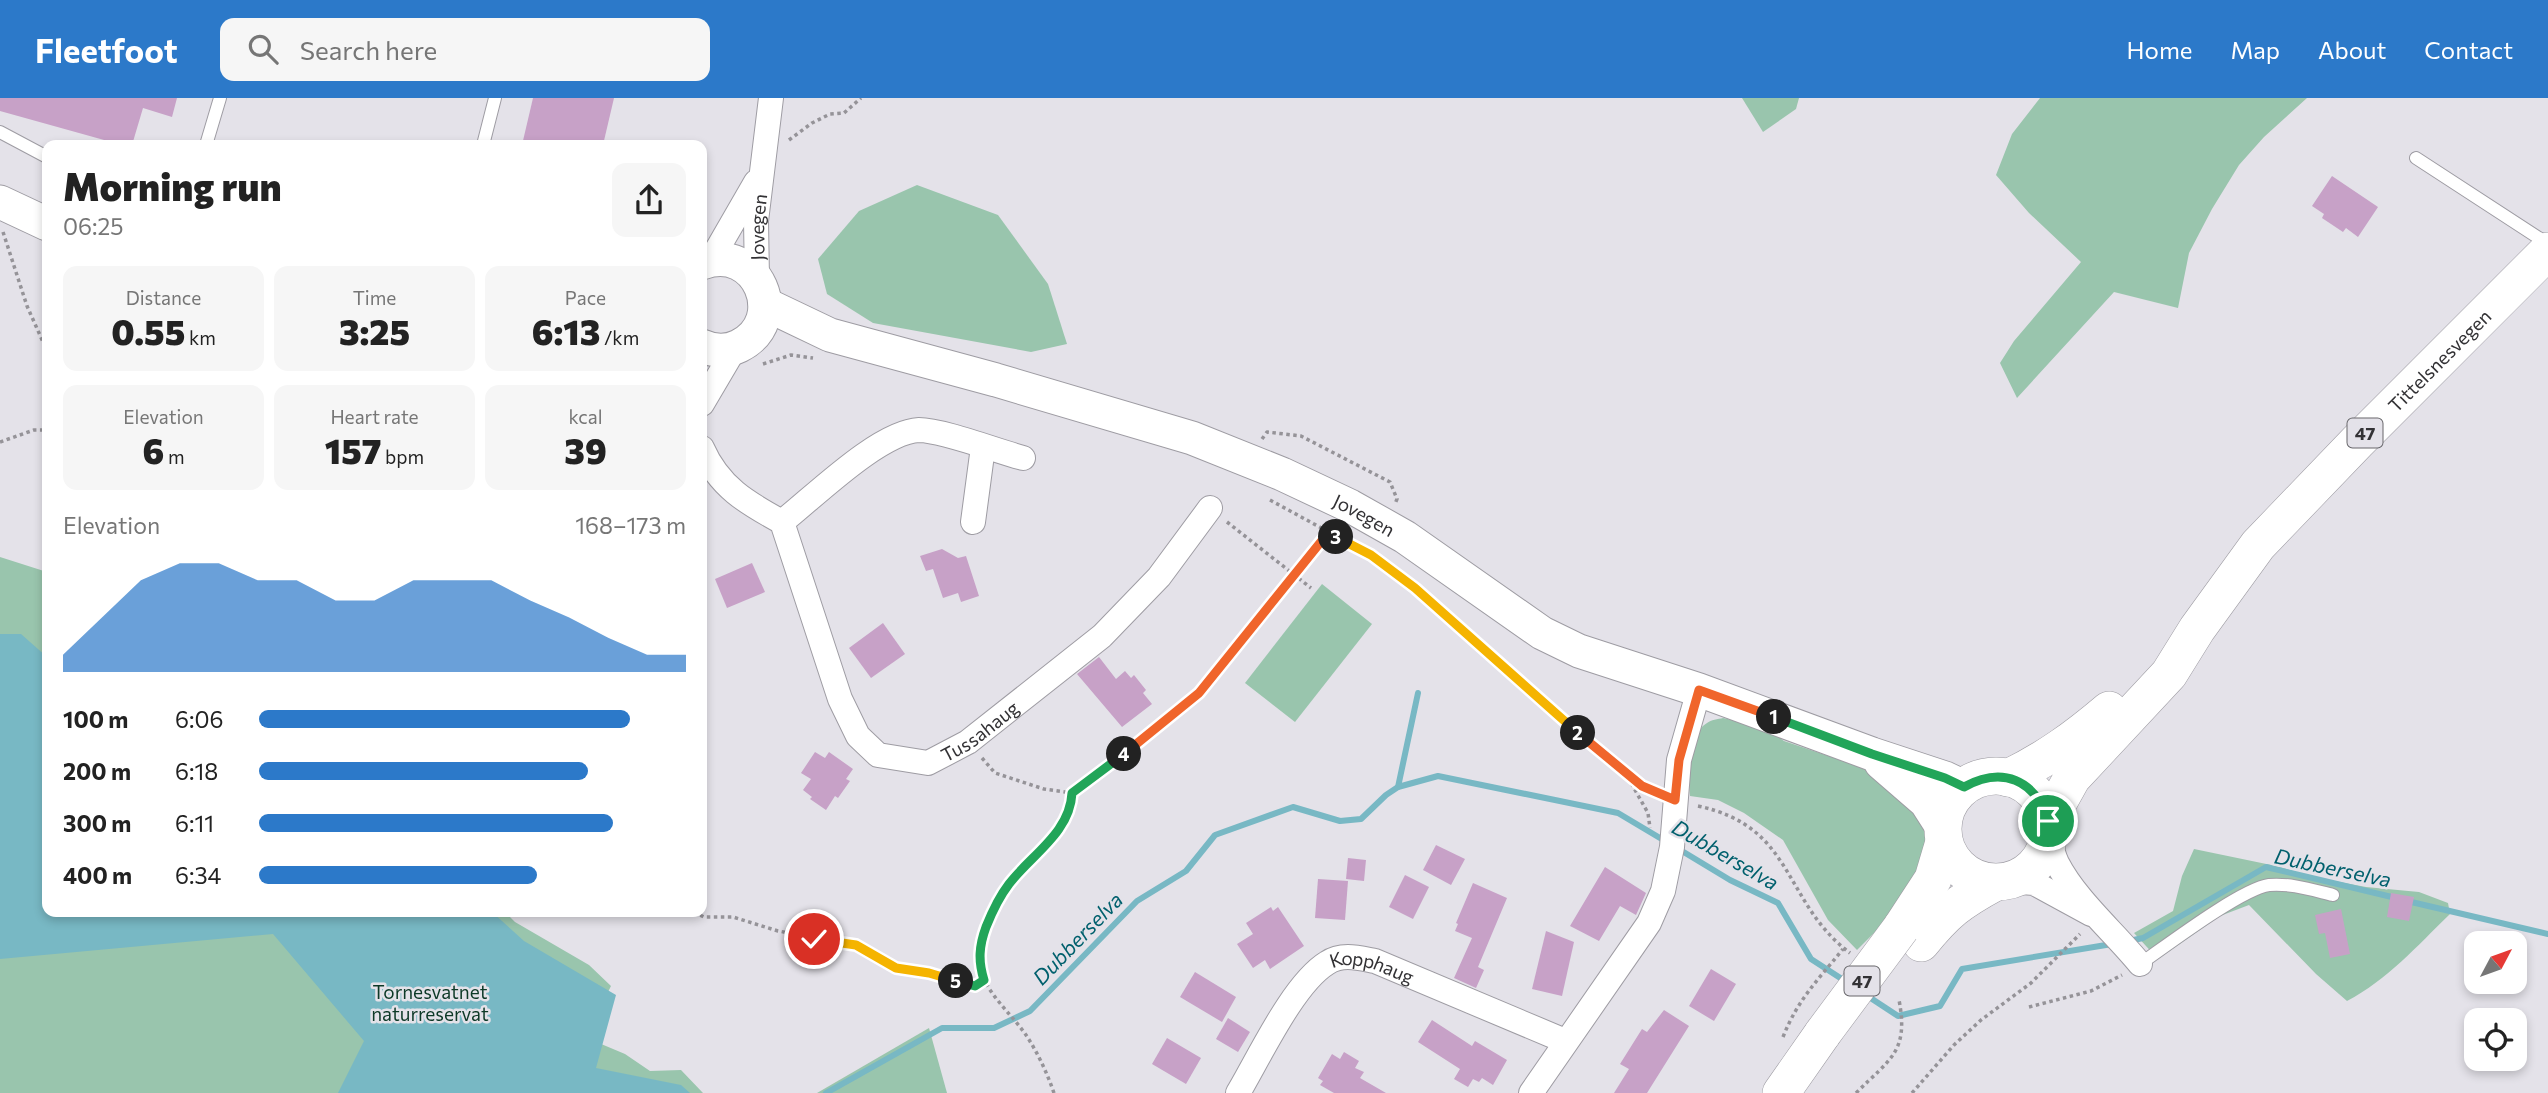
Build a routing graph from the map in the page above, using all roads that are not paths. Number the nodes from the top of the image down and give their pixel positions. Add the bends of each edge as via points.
1 (220, 98) edge
2 (495, 98) edge
3 (771, 98) edge
4 (0, 132) edge
5 (207, 140) edge
6 (484, 140) edge
7 (42, 153) edge
8 (2416, 158) dead end
9 (762, 167) junction
10 (0, 202) edge
11 (42, 222) edge
12 (2548, 249) edge
13 (707, 260) edge
14 (707, 262) edge
15 (755, 325) junction
16 (707, 347) edge
17 (707, 397) edge
18 (983, 447) junction
19 (1023, 458) dead end
20 (707, 459) edge
21 (1210, 508) road end
22 (782, 522) junction
23 (973, 522) dead end
24 (2197, 629) junction
25 (1699, 690) junction
26 (1872, 754) junction
27 (2008, 778) junction
28 (1964, 787) junction
29 (2048, 829) junction
30 (1943, 835) junction
31 (2001, 882) junction
32 (2333, 895) dead end
33 (2096, 917) junction
34 (1911, 936) junction
35 (2140, 964) joint
36 (1834, 1040) junction
37 (1565, 1041) junction
38 (1238, 1093) edge
39 (1531, 1093) edge
40 (1781, 1093) edge
41 (1812, 1093) edge

1 - 5 lane
2 - 6 lane
3 - 9 street, Jovegen
4 - 7 lane
8 - 12 lane via 2545,242
9 - 13 street, Jovegen
9 - 15 street, Jovegen via 756,221
10 - 11 street
12 - 24 main road, Tittelsnesvegen / 47 via 2258,545
14 - 15 street via 724,259 748,269
15 - 16 street via 721,351
15 - 17 street
15 - 25 street, Jovegen via 823,347 996,380 1192,438 1350,506 1405,537 1542,633 1579,652
18 - 19 street
18 - 22 street via 919,430 898,435 878,445
18 - 23 street
20 - 22 street via 735,495
21 - 22 street, Tussahaug via 1159,576 1102,636 968,743 928,763 878,755 858,736 840,699
24 - 27 main road, Tittelsnesvegen / 47 via 2070,743
24 - 29 main road, Tittelsnesvegen / 47 via 2169,674 2072,778
25 - 26 street, Jovegen
25 - 37 street via 1679,760 1672,847 1663,891 1649,923
26 - 28 street, Jovegen
26 - 30 street, Jovegen via 1926,802
27 - 28 main road, 47 via 1977,779
27 - 29 main road via 2035,793 2044,806
28 - 30 main road, 47 via 1945,811
29 - 31 main road, 47 via 2044,852 2035,865 2024,875
29 - 33 street via 2057,863
30 - 31 main road via 1951,858 1962,870 1977,879
30 - 34 main road, 47 via 1933,879
31 - 33 street via 2034,883
31 - 34 main road, 47 via 1960,902
32 - 35 lane via 2284,885 2262,886
33 - 35 street
34 - 36 main road, 47
36 - 40 main road, 47
36 - 41 main road, 47
37 - 38 street, Kopphaug via 1375,961 1350,956 1328,961 1311,977
37 - 39 street

